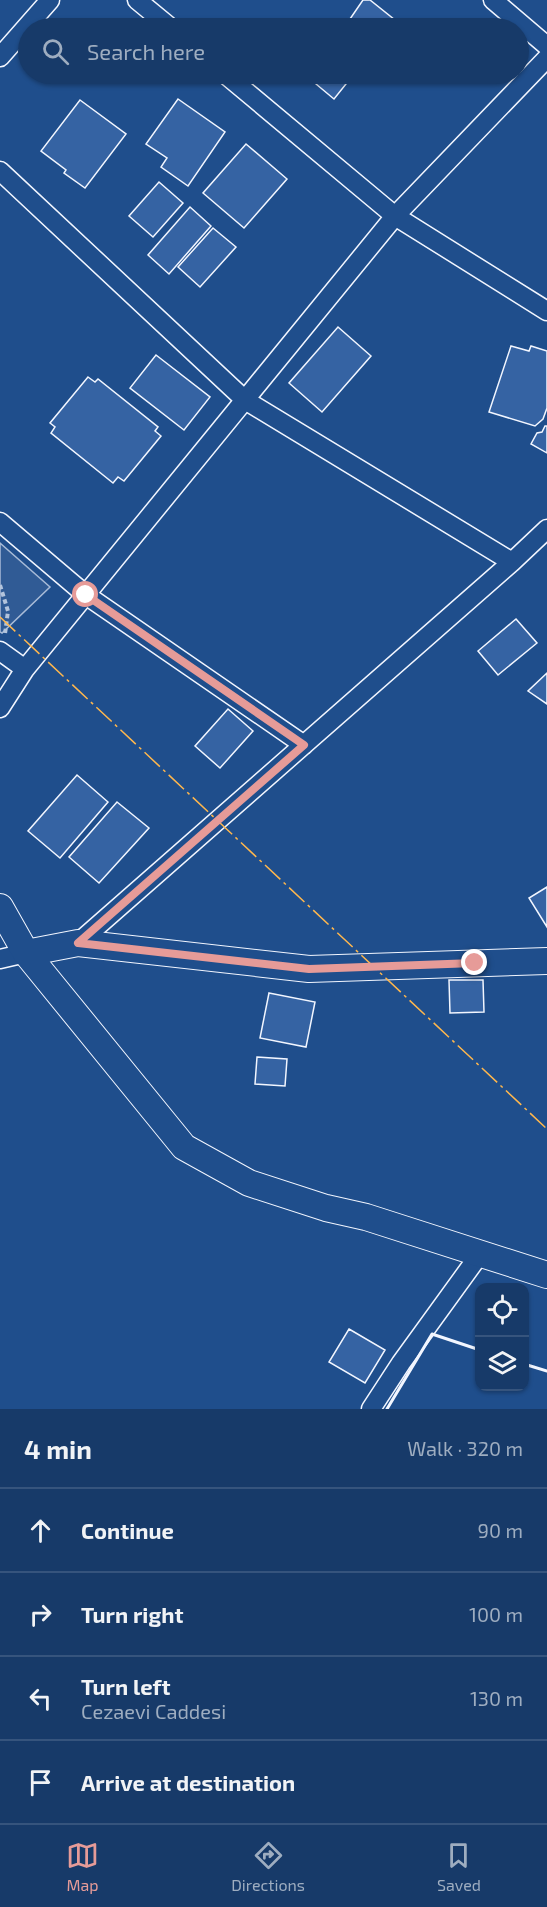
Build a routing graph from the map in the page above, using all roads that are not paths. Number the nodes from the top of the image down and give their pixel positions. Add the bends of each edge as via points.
1 (50, 0) edge
2 (137, 0) edge
3 (493, 0) edge
4 (34, 18) edge
5 (159, 18) edge
6 (514, 18) edge
7 (529, 31) edge
8 (18, 36) edge
9 (547, 46) edge
10 (0, 57) edge
11 (547, 58) edge
12 (529, 77) edge
13 (237, 84) edge
14 (522, 84) edge
15 (0, 171) edge
16 (395, 216) junction
17 (547, 311) edge
18 (245, 400) junction
19 (0, 522) edge
20 (547, 529) edge
21 (512, 562) junction
22 (86, 595) junction
23 (1, 652) edge
24 (26, 669) junction
25 (0, 708) edge
26 (304, 745) junction
27 (0, 907) edge
28 (78, 943) junction
29 (26, 953) junction
30 (0, 959) edge
31 (547, 961) edge
32 (480, 1254) junction
33 (547, 1275) edge
34 (371, 1409) edge

1 - 4 street
2 - 5 street
3 - 6 street
7 - 9 street
8 - 10 street
11 - 12 street
13 - 16 street
14 - 16 street
15 - 18 street
16 - 17 street
16 - 18 street
18 - 21 street
18 - 22 street
19 - 22 street
20 - 21 street
21 - 26 street
22 - 24 street
22 - 26 street
23 - 24 street
24 - 25 street
26 - 28 street
27 - 29 street
28 - 29 street
28 - 31 street via 309,969
29 - 30 street
29 - 32 street via 184,1147 249,1183
32 - 33 street
32 - 34 street

